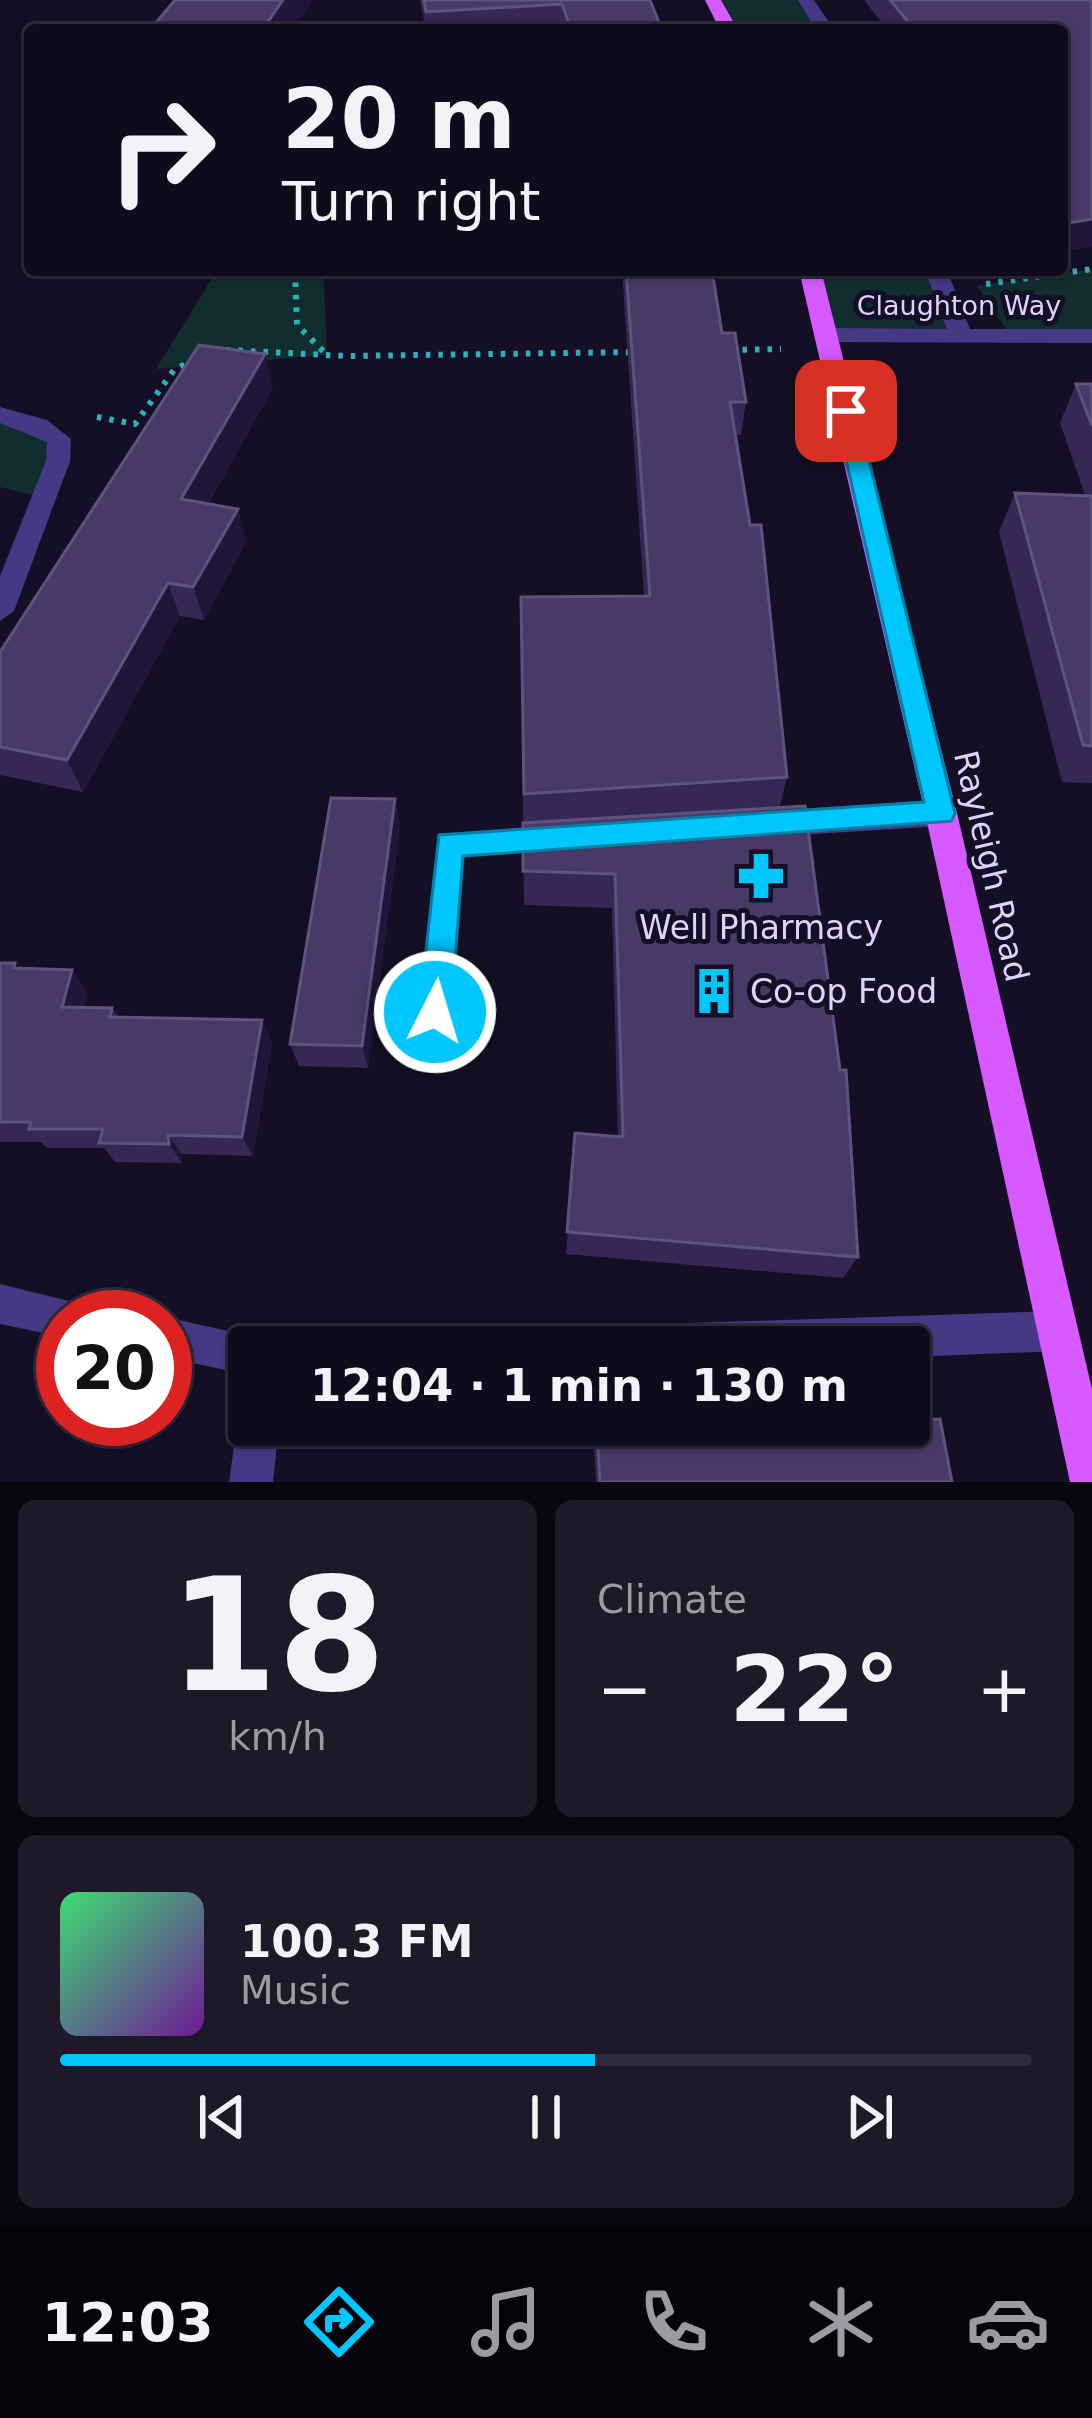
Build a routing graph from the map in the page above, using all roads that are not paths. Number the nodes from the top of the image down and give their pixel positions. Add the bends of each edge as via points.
1 (812, 276) edge
2 (940, 279) edge
3 (961, 335) junction
4 (1092, 336) edge
5 (828, 342) junction
6 (0, 415) edge
7 (0, 611) edge
8 (940, 813) junction
9 (730, 826) edge
10 (590, 835) edge
11 (435, 1012) dead end
12 (0, 1304) edge
13 (36, 1311) edge
14 (1058, 1331) junction
15 (930, 1335) edge
16 (192, 1342) edge
17 (228, 1350) edge
18 (255, 1446) edge
19 (251, 1482) edge
20 (1092, 1482) edge

1 - 5 main road, Rayleigh Road
2 - 3 street
3 - 4 street, Claughton Way
3 - 5 street, Claughton Way
5 - 8 main road, Rayleigh Road
6 - 7 street via 59,439 52,480
8 - 9 street
8 - 14 main road, Rayleigh Road
10 - 11 street via 449,844
12 - 13 street
14 - 15 street
14 - 20 main road, Rayleigh Road
16 - 17 street
18 - 19 street

